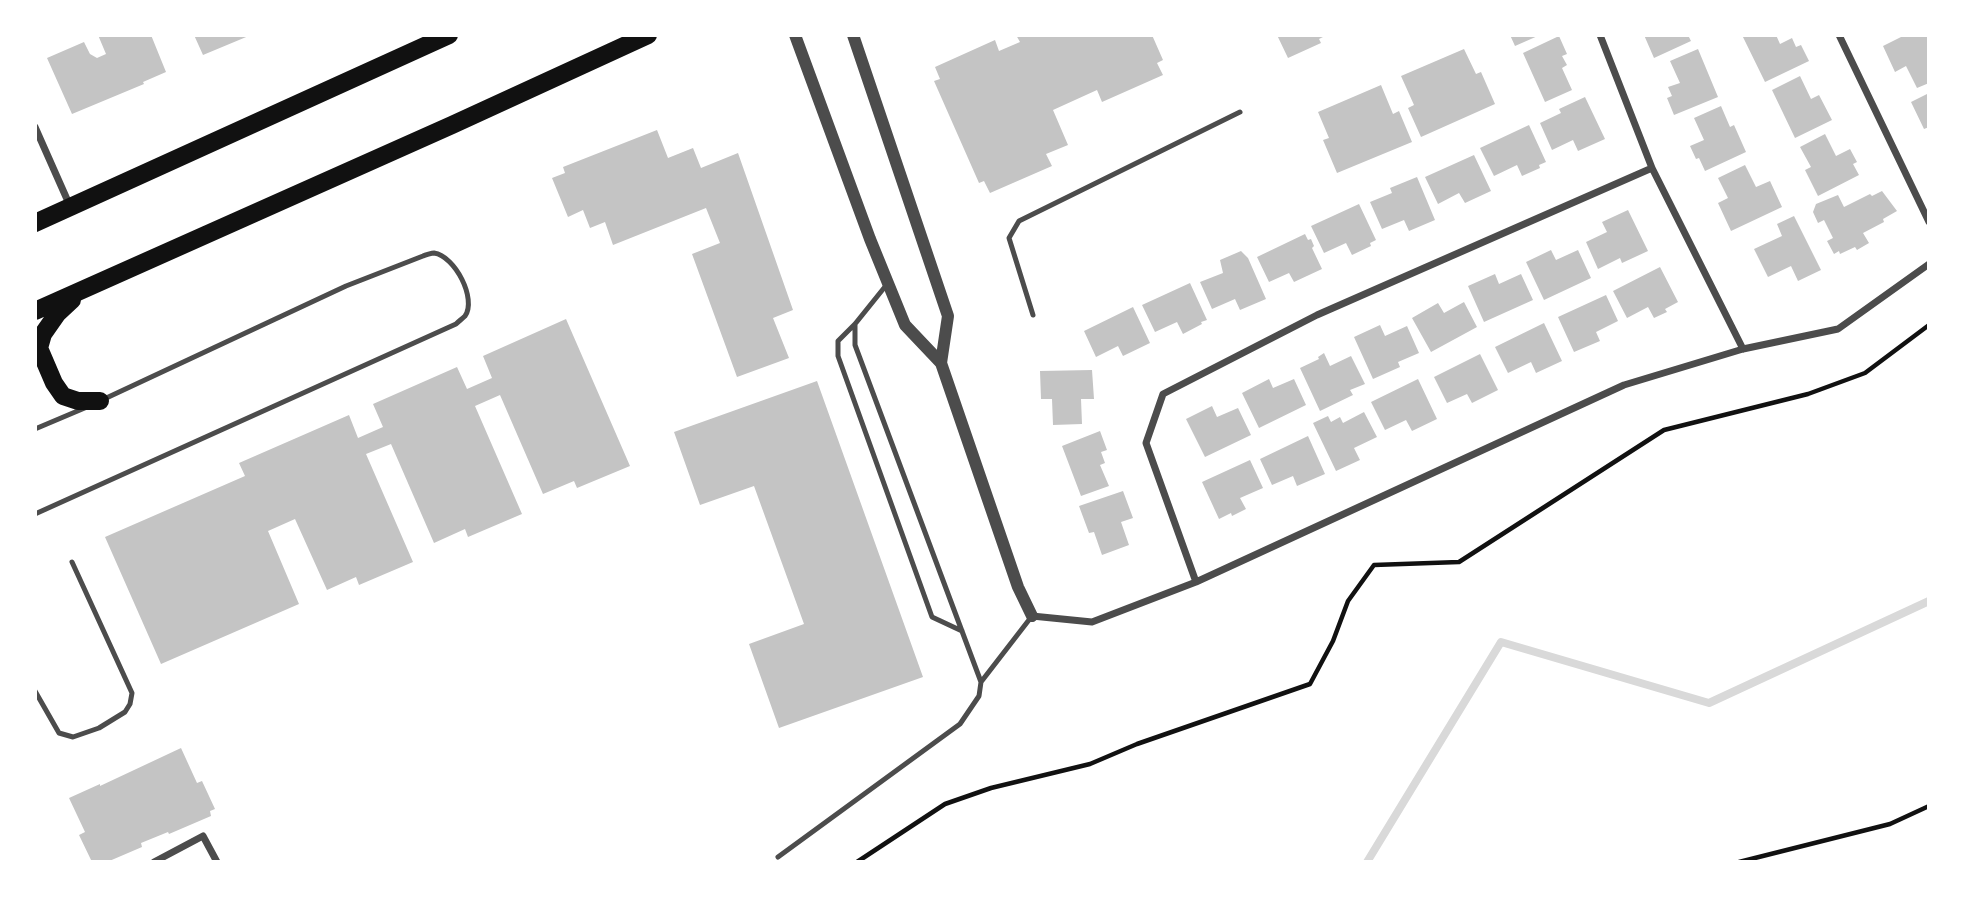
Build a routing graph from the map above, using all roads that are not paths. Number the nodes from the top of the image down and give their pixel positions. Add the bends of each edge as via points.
1 (449, 35) edge
2 (648, 35) edge
3 (795, 35) edge
4 (853, 35) edge
5 (1600, 35) edge
6 (1839, 35) edge
7 (1240, 112) dead end
8 (35, 127) edge
9 (1653, 168) junction
10 (70, 206) junction
11 (1929, 222) edge
12 (35, 223) edge
13 (1929, 264) edge
14 (888, 283) junction
15 (83, 289) junction
16 (35, 311) edge
17 (1033, 315) dead end
18 (855, 324) junction
19 (1743, 349) junction
20 (941, 363) junction
21 (100, 401) junction
22 (35, 429) edge
23 (35, 514) edge
24 (72, 562) dead end
25 (1196, 582) junction
26 (1032, 616) junction
27 (962, 631) junction
28 (981, 682) junction
29 (35, 691) edge
30 (778, 857) dead end
31 (154, 862) edge
32 (217, 862) edge

1 - 10 main road
2 - 15 main road
3 - 14 street
4 - 20 street via 948,316
5 - 9 street
6 - 11 street
7 - 17 lane via 1018,221 1009,238
8 - 10 street
9 - 19 street
9 - 25 street via 1317,315 1163,394 1146,443
10 - 12 main road
13 - 19 street via 1838,329
14 - 18 lane
14 - 20 street via 905,325
15 - 16 main road
15 - 21 main road via 57,314 39,348 63,396
18 - 27 lane via 855,345
18 - 27 lane via 838,341 838,356 932,617
19 - 25 street via 1624,385
20 - 26 street
21 - 22 lane
21 - 23 lane via 346,286 423,256 433,253 447,259 465,288 465,316 456,324
24 - 29 lane via 132,693 131,704 99,728 73,737 59,733
25 - 26 street via 1092,622
26 - 28 lane
27 - 28 lane
28 - 30 lane via 979,696 960,724
31 - 32 street via 203,836

